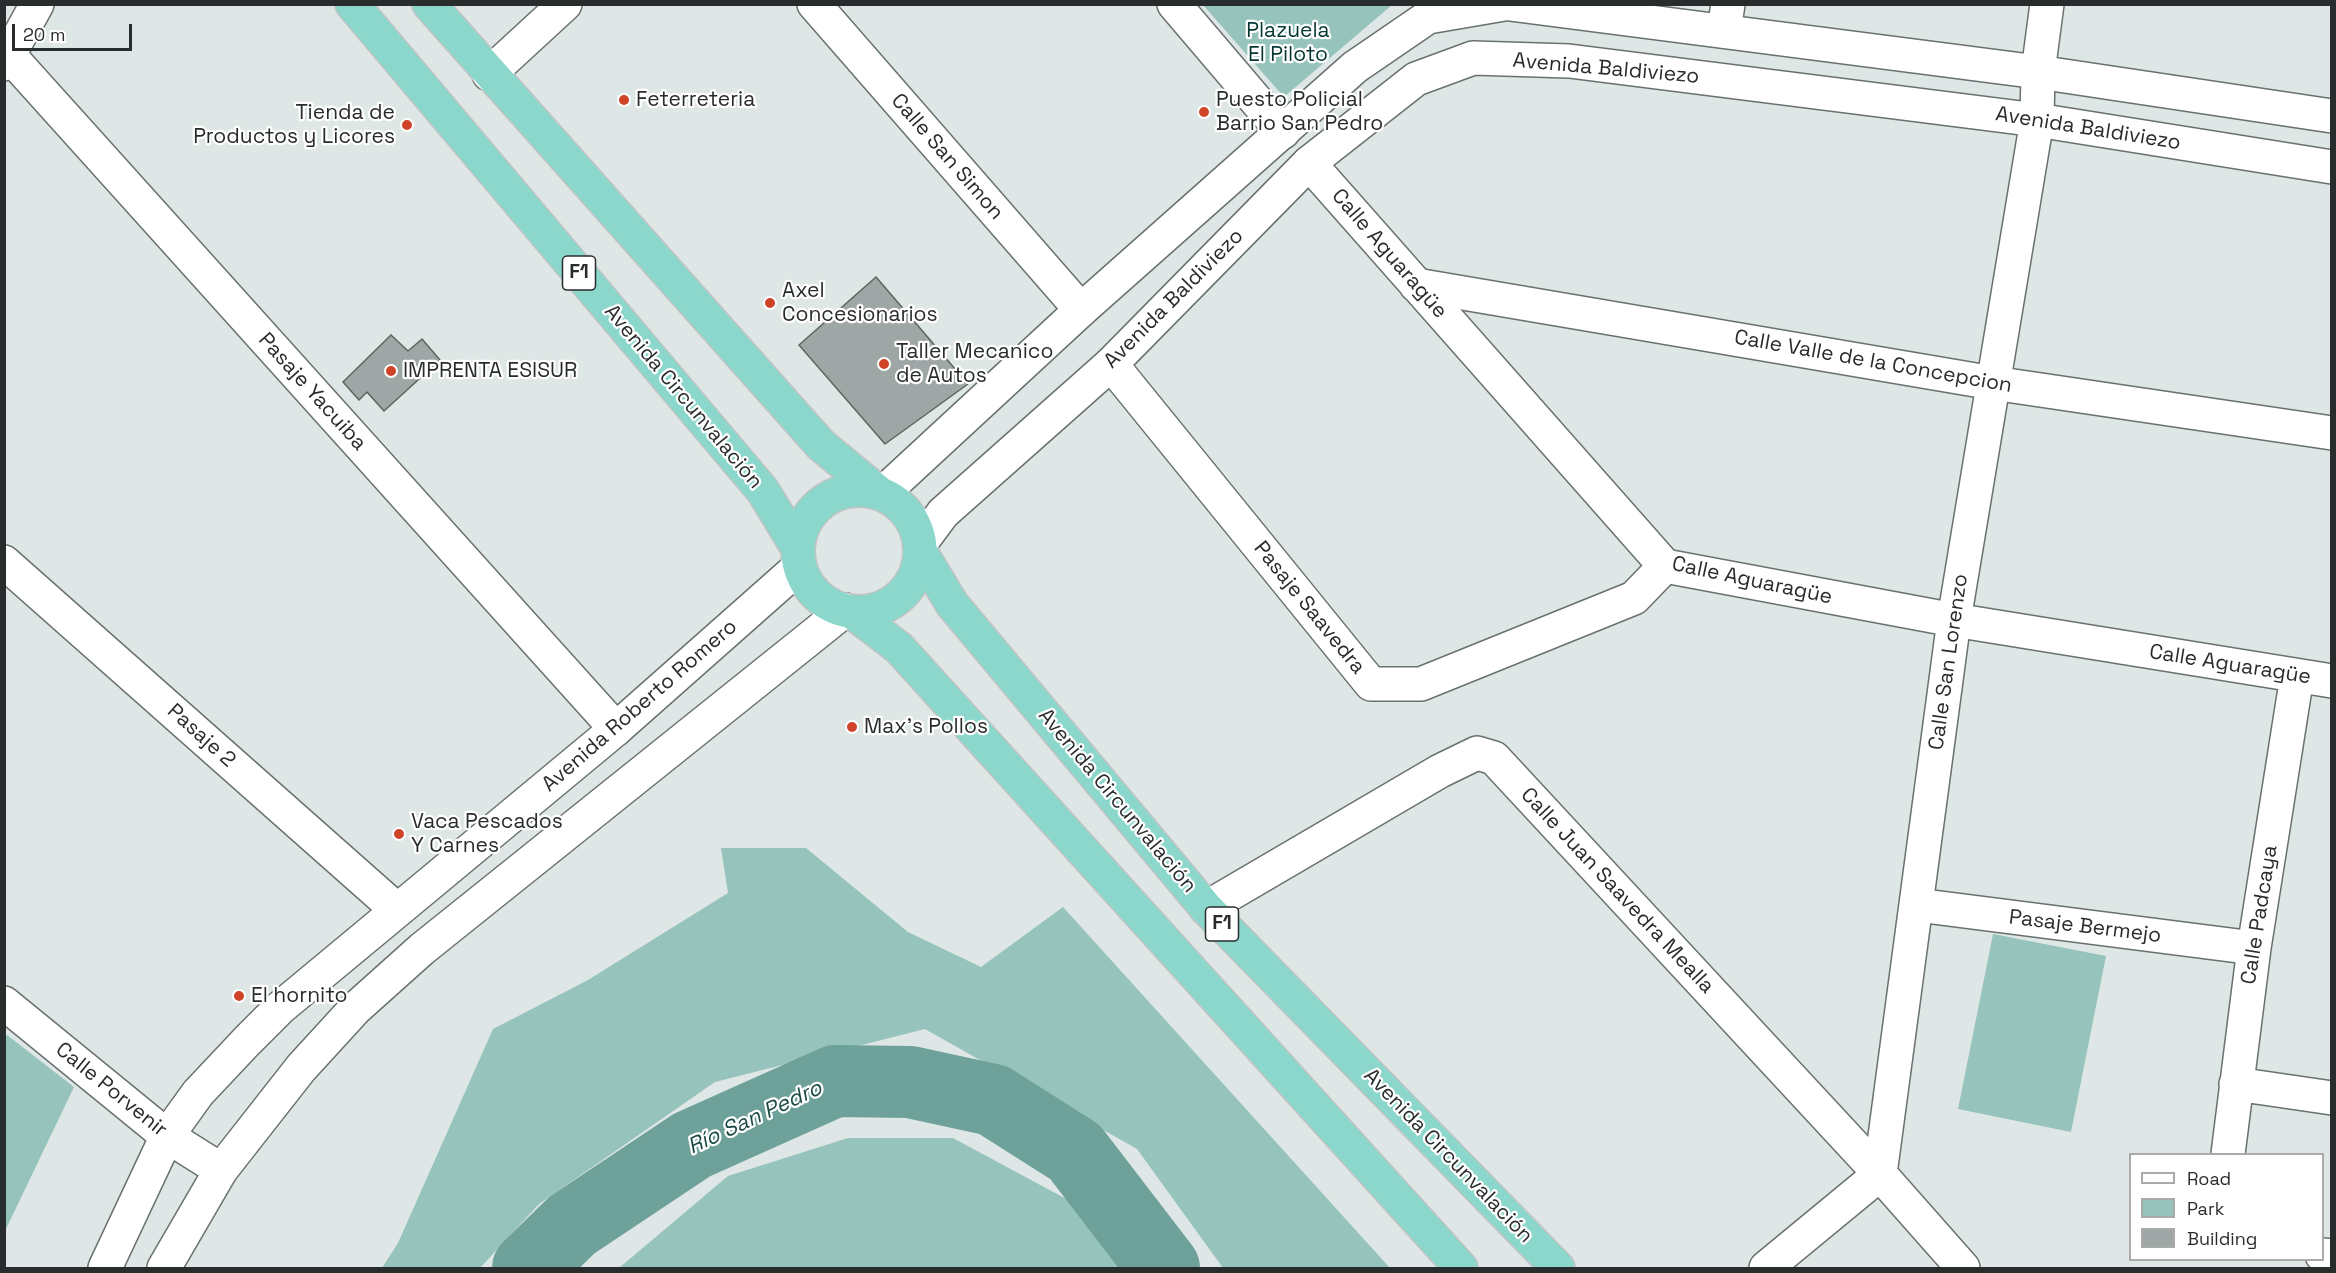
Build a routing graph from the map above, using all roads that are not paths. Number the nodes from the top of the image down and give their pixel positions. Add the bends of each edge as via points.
1 (37, 4) edge
2 (352, 4) edge
3 (429, 4) edge
4 (565, 4) edge
5 (814, 4) edge
6 (1174, 4) edge
7 (1504, 4) edge
8 (1510, 4) edge
9 (2047, 4) edge
10 (1429, 11) edge
11 (1726, 18) edge
12 (7, 59) edge
13 (2038, 72) junction
14 (489, 74) junction
15 (2331, 116) edge
16 (2037, 120) junction
17 (1282, 132) junction
18 (1309, 163) junction
19 (2331, 167) edge
20 (1416, 285) junction
21 (1081, 310) junction
22 (1111, 364) junction
23 (1993, 383) junction
24 (2331, 433) edge
25 (880, 493) junction
26 (920, 547) junction
27 (798, 557) junction
28 (4, 562) edge
29 (1665, 566) junction
30 (848, 611) junction
31 (1954, 620) junction
32 (2297, 676) junction
33 (2331, 681) edge
34 (616, 729) junction
35 (1917, 905) junction
36 (1206, 908) junction
37 (397, 910) junction
38 (2254, 948) junction
39 (4, 1003) edge
40 (2236, 1084) junction
41 (2331, 1098) edge
42 (167, 1136) junction
43 (2228, 1153) edge
44 (221, 1170) junction
45 (1880, 1174) junction
46 (105, 1269) edge
47 (164, 1269) edge
48 (1461, 1269) edge
49 (1558, 1269) edge
50 (1766, 1269) edge
51 (1963, 1269) edge

1 - 12 street
2 - 27 highway, Avenida Circunvalación / F1 via 763,491
3 - 14 highway, F1
4 - 14 street
5 - 21 street, Calle San Simon
6 - 17 street
7 - 10 street
8 - 11 street
9 - 13 street, Calle San Lorenzo
10 - 17 street via 1355,66
11 - 13 street
12 - 34 street, Pasaje Yacuiba
13 - 15 street
13 - 16 street, Calle San Lorenzo
14 - 25 highway, F1 via 821,446
16 - 18 street, Avenida Baldiviezo via 1569,61 1473,58 1416,79
16 - 19 street, Avenida Baldiviezo
16 - 23 street, Calle San Lorenzo
17 - 21 street
18 - 20 street, Calle Aguaragüe
18 - 22 street, Avenida Baldiviezo
20 - 23 street, Calle Valle de la Concepcion
20 - 29 street, Calle Aguaragüe
21 - 25 street
22 - 26 street, Avenida Baldiviezo via 943,513
22 - 29 street, Pasaje Saavedra via 1371,684 1421,684 1506,650 1634,598
23 - 24 street, Calle Valle de la Concepcion
23 - 31 street, Calle San Lorenzo
25 - 26 highway, F1 via 908,513
25 - 27 highway via 856,489 834,495 815,507 803,525
26 - 30 highway via 918,567 900,596 869,611
26 - 36 highway, Avenida Circunvalación / F1 via 952,604
27 - 30 highway, F1 via 812,590 821,599
27 - 34 street, Avenida Roberto Romero
28 - 37 street, Pasaje 2
29 - 31 street, Calle Aguaragüe
30 - 44 street via 422,950 355,1009 301,1068
30 - 48 highway, F1 via 899,648
31 - 32 street, Calle Aguaragüe
31 - 35 street, Calle San Lorenzo
32 - 33 street, Calle Aguaragüe
32 - 38 street, Calle Padcaya
34 - 37 street, Avenida Roberto Romero
35 - 38 street, Pasaje Bermejo
35 - 45 street, Calle San Lorenzo
36 - 45 street, Calle Juan Saavedra Mealla via 1440,771 1477,753 1494,758
36 - 49 highway, Avenida Circunvalación / F1
37 - 42 street, Avenida Roberto Romero via 280,1008 198,1093
38 - 40 street, Calle Padcaya
39 - 42 street, Calle Porvenir
40 - 41 street
40 - 43 street, Calle Padcaya
42 - 44 street, Calle Porvenir
42 - 46 street, Avenida Roberto Romero
44 - 47 street
45 - 50 street
45 - 51 street, Calle Juan Saavedra Mealla

